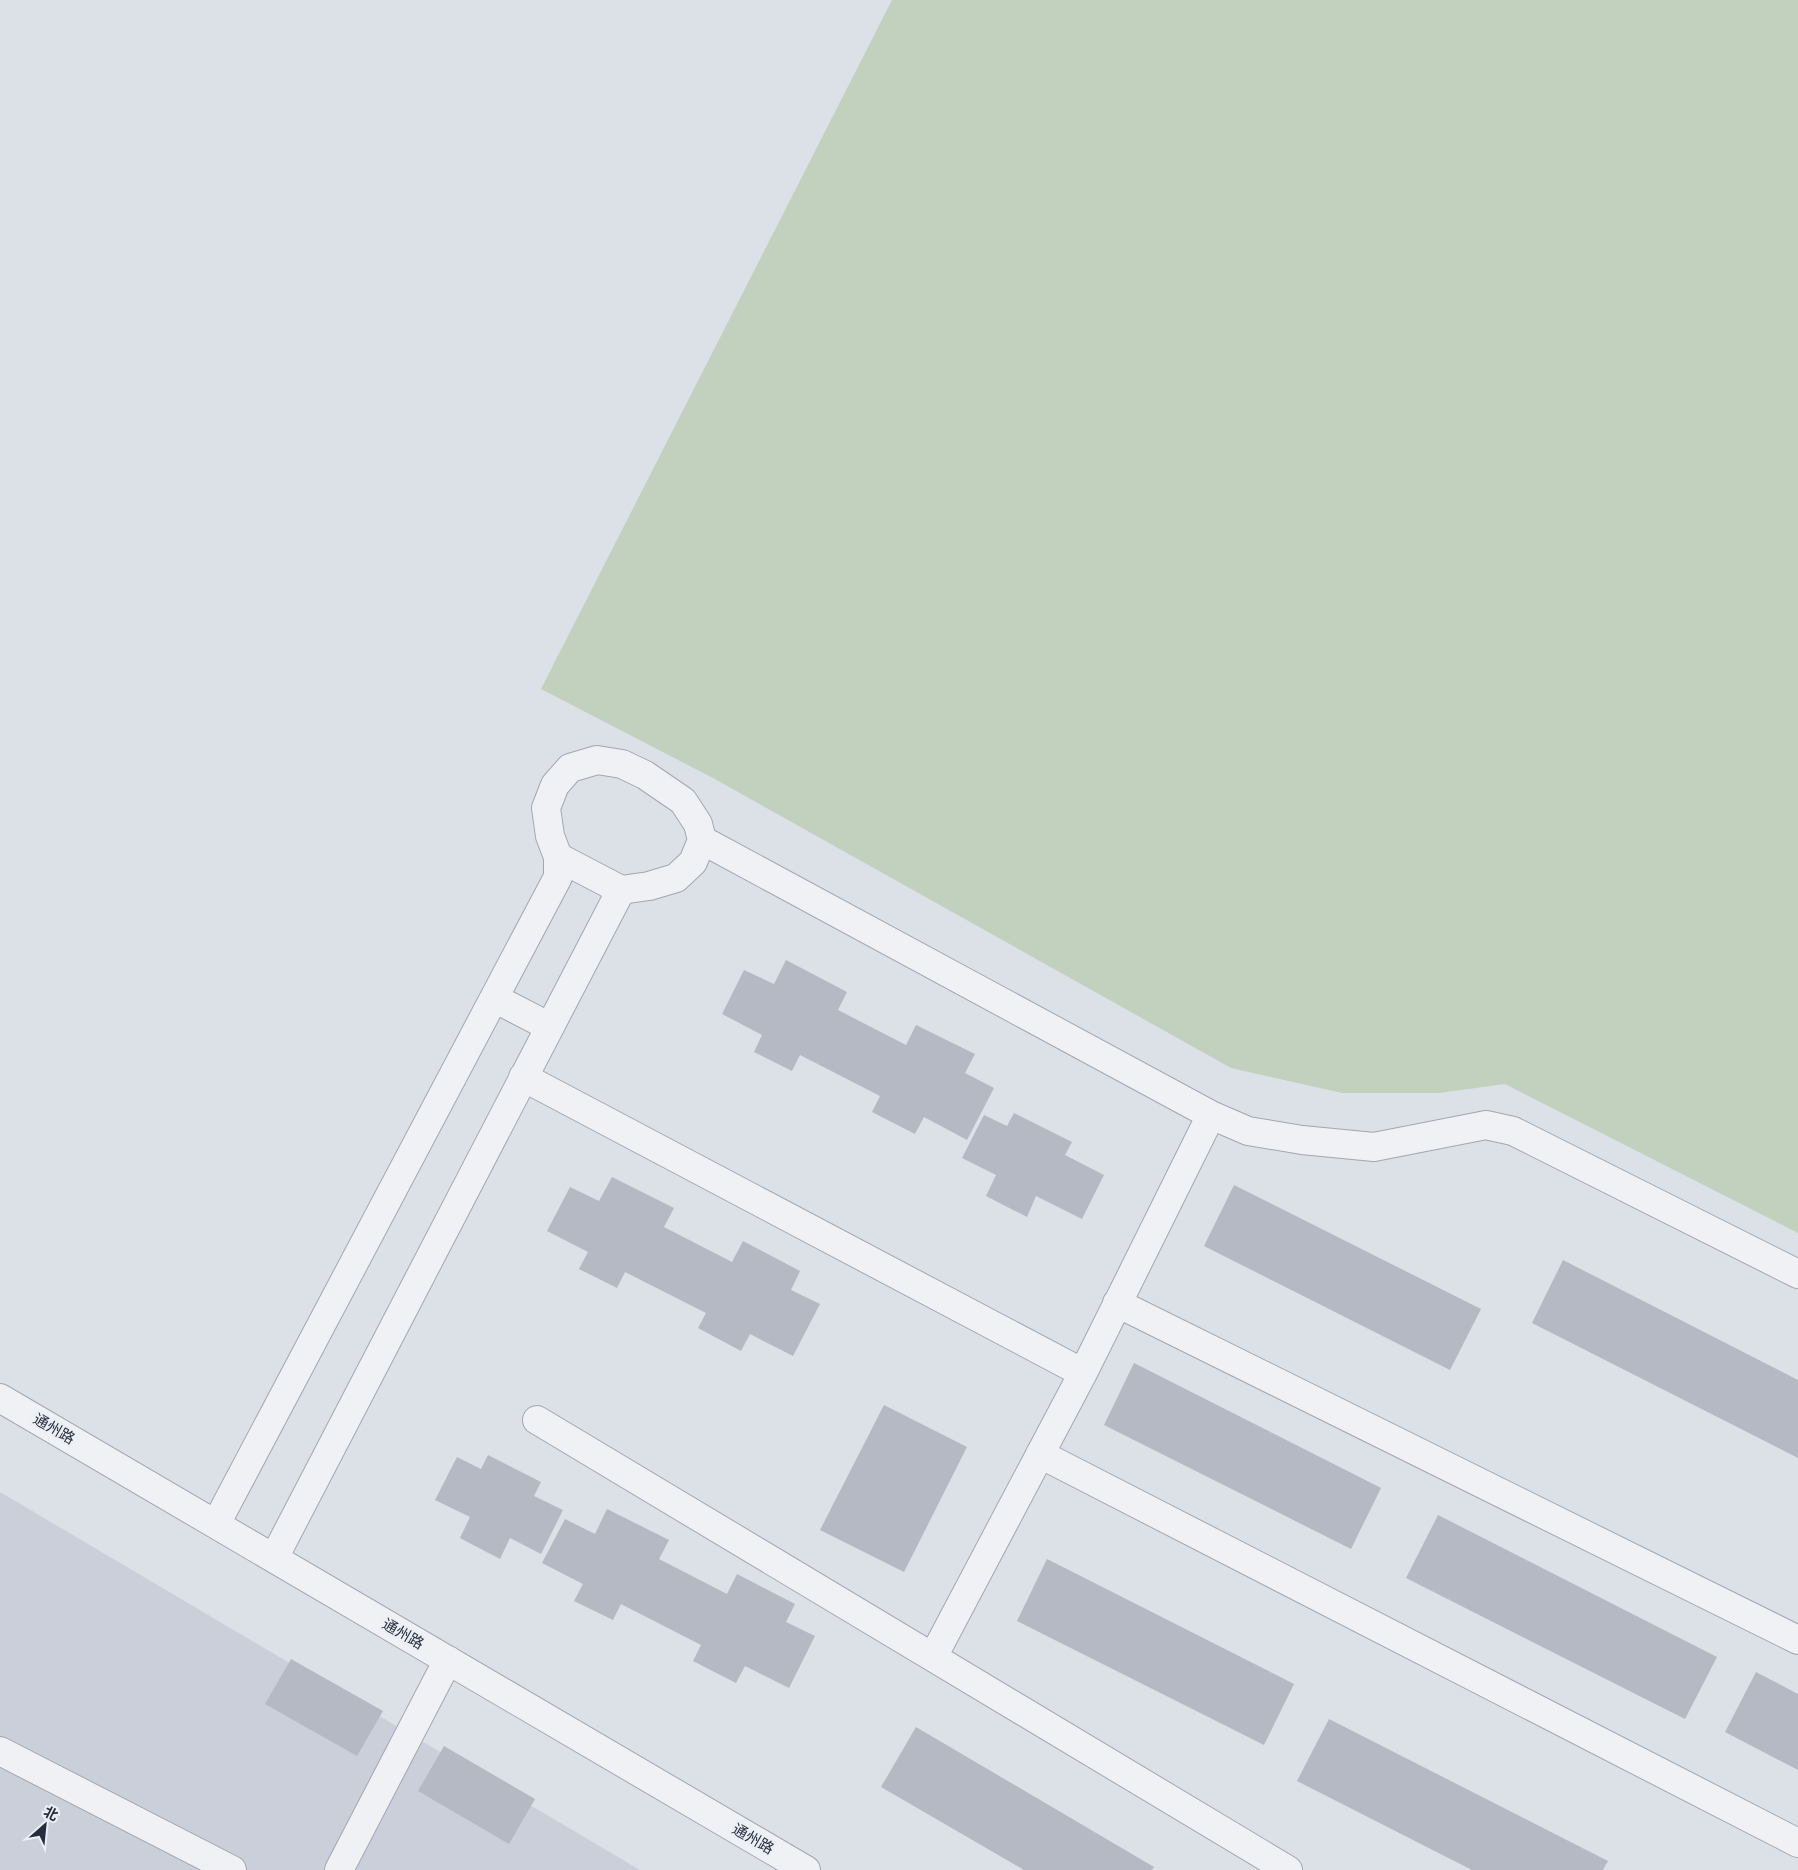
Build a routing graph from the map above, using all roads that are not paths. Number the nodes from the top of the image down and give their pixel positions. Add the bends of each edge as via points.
1 (702, 840) junction
2 (558, 857) junction
3 (621, 890) junction
4 (494, 998) junction
5 (550, 1027) junction
6 (524, 1077) junction
7 (1211, 1115) junction
8 (1798, 1274) edge
9 (1117, 1303) junction
10 (1083, 1373) junction
11 (0, 1398) edge
12 (537, 1420) dead end
13 (1040, 1454) junction
14 (216, 1524) junction
15 (274, 1558) junction
16 (1798, 1640) edge
17 (933, 1657) junction
18 (448, 1660) junction
19 (0, 1751) edge
20 (1798, 1844) edge
21 (232, 1870) edge
22 (338, 1870) edge
23 (806, 1870) edge
24 (1288, 1870) edge

1 - 2 street via 698,824 683,801 664,786 622,764 597,760 570,768 555,784 546,808 550,836
1 - 3 street via 693,862 676,878
1 - 7 street
2 - 3 street
2 - 4 street via 558,877
3 - 5 street
4 - 5 street
4 - 14 street
5 - 6 street
6 - 10 street
6 - 15 street
7 - 8 street via 1248,1131 1374,1147 1486,1125 1513,1131
7 - 9 street
9 - 10 street
9 - 16 street
10 - 13 street
11 - 14 street, 通州路
12 - 17 street
13 - 17 street
13 - 20 street
14 - 15 street, 通州路
15 - 18 street, 通州路
17 - 24 street
18 - 22 street
18 - 23 street, 通州路
19 - 21 street

